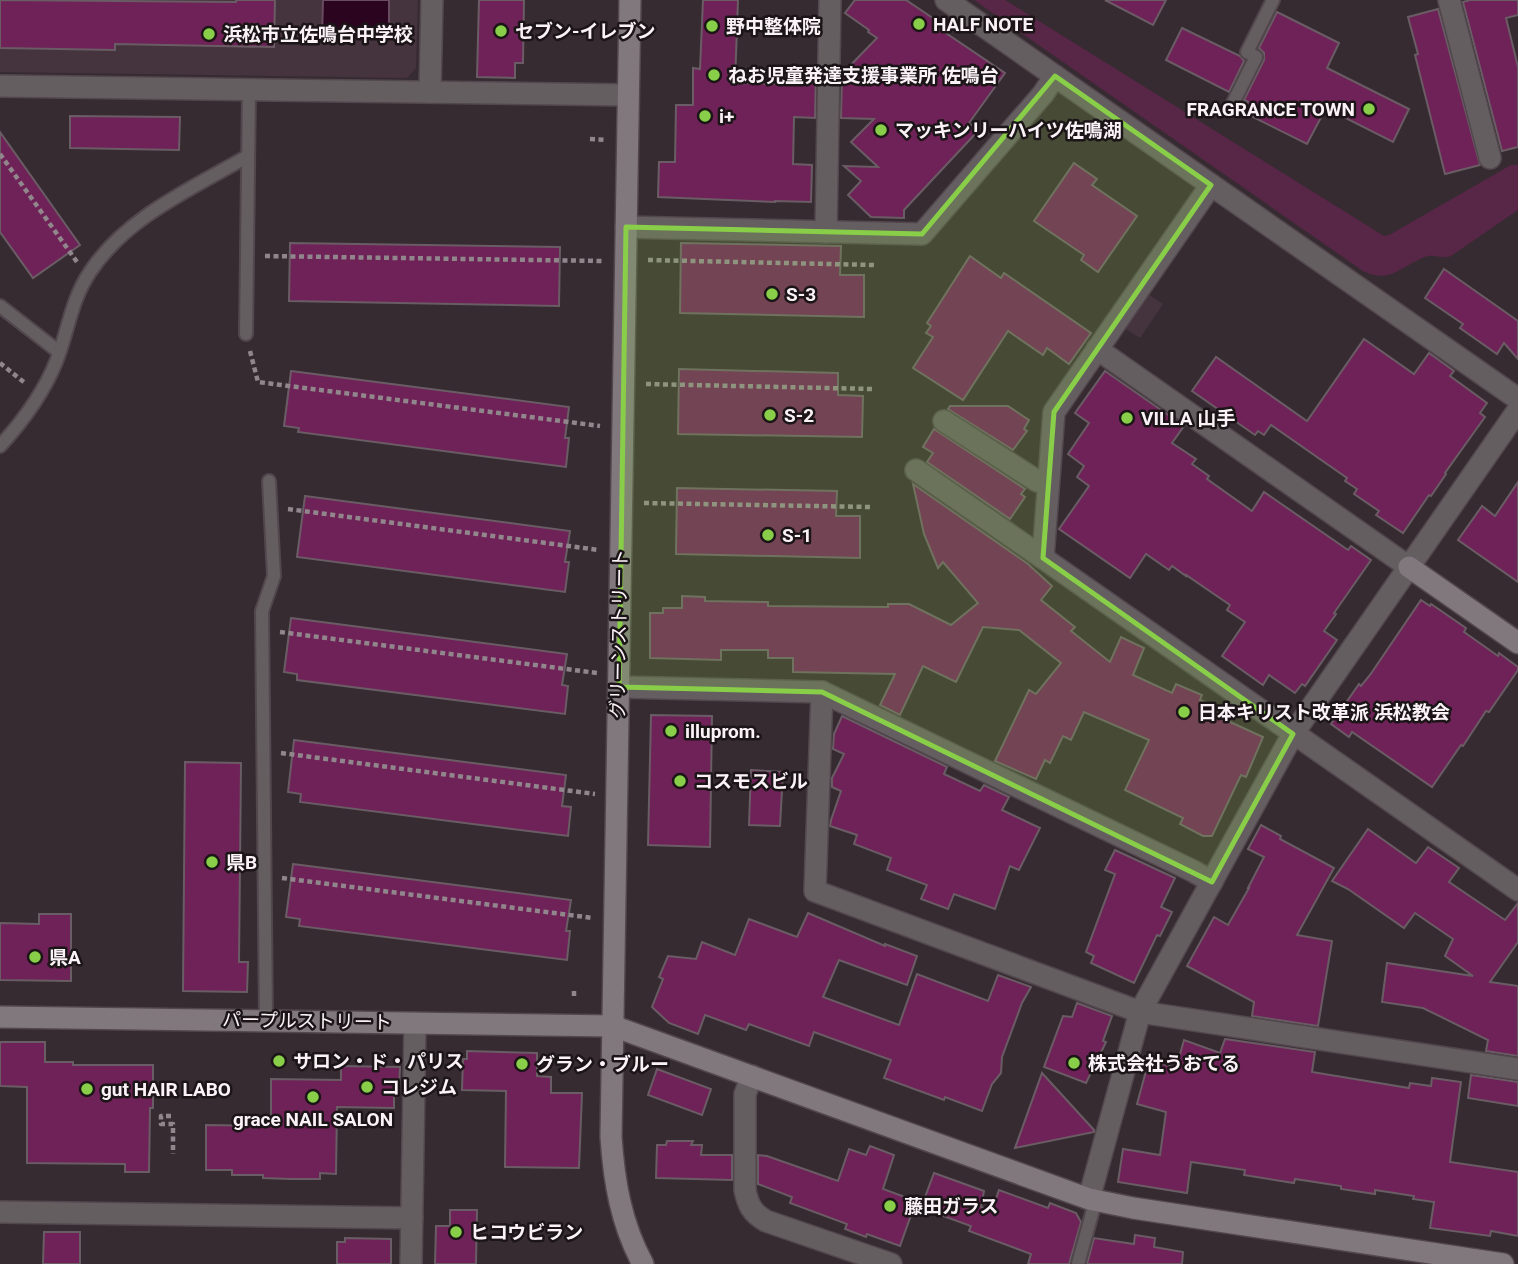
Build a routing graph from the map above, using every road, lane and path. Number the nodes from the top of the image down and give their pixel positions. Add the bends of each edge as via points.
1 (432, 0) edge
2 (630, 0) edge
3 (830, 0) edge
4 (946, 0) edge
5 (1273, 0) edge
6 (1449, 0) edge
7 (1055, 76) junction
8 (0, 86) edge
9 (248, 90) junction
10 (430, 92) junction
11 (628, 95) junction
12 (1233, 103) dead end
13 (590, 139) dead end
14 (600, 140) dead end
15 (0, 154) edge
16 (248, 156) junction
17 (1490, 158) dead end
18 (1211, 185) junction
19 (626, 227) junction
20 (826, 232) junction
21 (247, 256) junction
22 (653, 260) dead end
23 (597, 261) dead end
24 (874, 265) dead end
25 (87, 276) junction
26 (0, 306) edge
27 (246, 334) joint
28 (1097, 349) junction
29 (59, 352) junction
30 (0, 363) edge
31 (651, 384) dead end
32 (872, 389) dead end
33 (40, 394) junction
34 (1518, 399) edge
35 (1518, 410) edge
36 (944, 421) dead end
37 (595, 425) dead end
38 (0, 446) edge
39 (916, 470) dead end
40 (269, 481) dead end
41 (1048, 482) junction
42 (650, 503) dead end
43 (281, 508) dead end
44 (870, 508) dead end
45 (593, 549) dead end
46 (1042, 558) junction
47 (1409, 568) junction
48 (272, 631) dead end
49 (1518, 643) edge
50 (591, 672) dead end
51 (619, 687) junction
52 (822, 692) junction
53 (1293, 734) junction
54 (274, 752) dead end
55 (589, 794) dead end
56 (275, 877) dead end
57 (1212, 882) junction
58 (1518, 890) edge
59 (587, 918) dead end
60 (574, 991) dead end
61 (574, 999) dead end
62 (1140, 1012) junction
63 (0, 1017) edge
64 (266, 1020) junction
65 (415, 1023) junction
66 (613, 1026) junction
67 (1518, 1069) edge
68 (752, 1076) junction
69 (171, 1116) dead end
70 (173, 1154) dead end
71 (1092, 1199) junction
72 (0, 1212) edge
73 (412, 1218) junction
74 (411, 1264) edge
75 (642, 1264) edge
76 (891, 1264) edge
77 (1078, 1264) edge
78 (1503, 1264) edge

1 - 10 street
2 - 11 street, グリーンストリート
3 - 20 street
4 - 7 street
5 - 12 lane via 1247,52 1256,57
6 - 17 street
7 - 18 street
7 - 20 street via 922,233
8 - 9 street
9 - 10 street
9 - 16 lane
10 - 11 street
11 - 19 street, グリーンストリート
13 - 14 path
15 - 25 path
16 - 21 lane
16 - 25 lane via 155,210 110,248
18 - 28 street
18 - 34 street
19 - 20 street
19 - 51 street, グリーンストリート
21 - 23 path
21 - 27 lane
22 - 24 path
25 - 29 lane
26 - 29 lane
27 - 37 path via 258,382
28 - 41 street via 1054,412
28 - 47 street
29 - 33 lane
30 - 33 path
31 - 32 path
33 - 38 lane
35 - 47 street
36 - 41 street via 1037,481
39 - 46 street
40 - 64 lane via 274,576 262,611
41 - 46 street
42 - 44 path
43 - 45 path
46 - 53 street
47 - 49 street
47 - 53 street
48 - 50 path
51 - 52 street
51 - 66 street, グリーンストリート
52 - 57 street
52 - 62 street via 815,891
53 - 57 street
53 - 58 street
54 - 55 path
56 - 59 path
57 - 62 street
60 - 61 path
62 - 67 street
62 - 71 street
63 - 64 street, パープルストリート
64 - 65 street, パープルストリート
65 - 66 street, パープルストリート
65 - 73 street
66 - 68 street, パープルストリート
66 - 75 street, グリーンストリート via 611,1137 616,1188
68 - 71 street, パープルストリート
68 - 76 street via 745,1094 745,1190 754,1214
69 - 70 path via 161,1116 161,1124 173,1124
71 - 77 lane
71 - 78 street, パープルストリート
72 - 73 street
73 - 74 street

